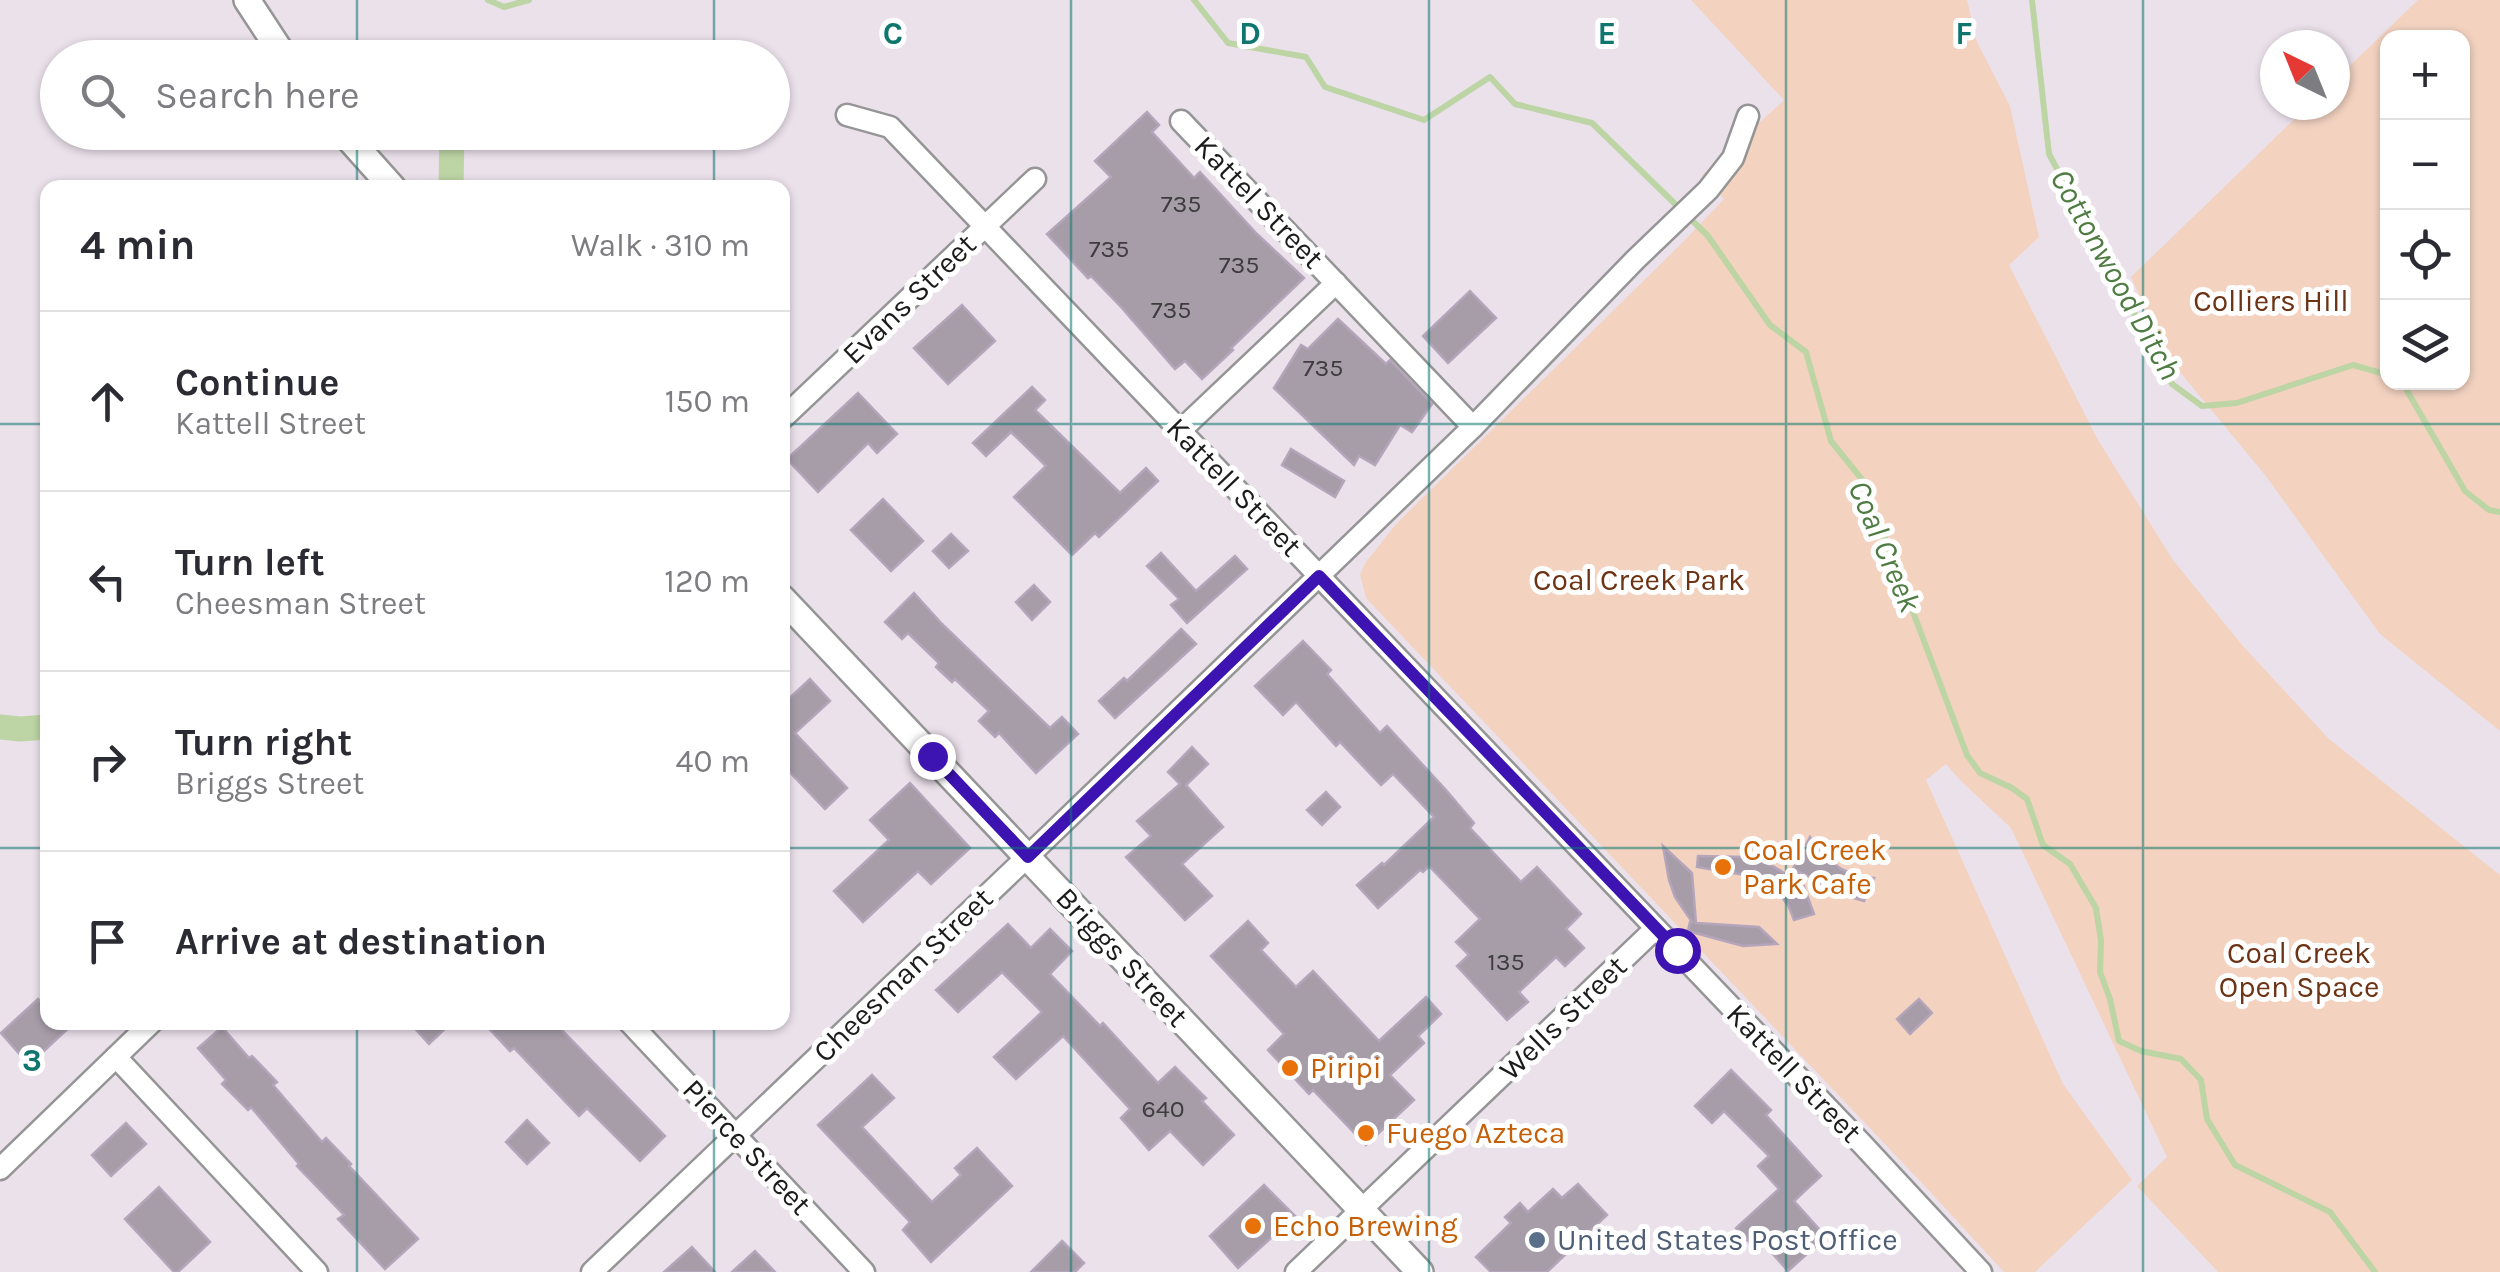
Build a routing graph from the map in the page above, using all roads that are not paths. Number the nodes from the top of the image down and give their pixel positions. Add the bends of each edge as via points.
1 (248, 0) edge
2 (274, 40) edge
3 (847, 114) dead end
4 (1748, 116) dead end
5 (1181, 121) dead end
6 (359, 150) edge
7 (1035, 179) dead end
8 (386, 180) edge
9 (986, 226) junction
10 (1336, 283) junction
11 (790, 411) edge
12 (1472, 427) junction
13 (1180, 431) junction
14 (1319, 576) junction
15 (790, 606) edge
16 (1028, 857) junction
17 (1655, 928) junction
18 (144, 1030) edge
19 (636, 1030) edge
20 (116, 1057) junction
21 (735, 1136) junction
22 (0, 1169) edge
23 (1361, 1210) junction
24 (317, 1272) edge
25 (592, 1272) edge
26 (864, 1272) edge
27 (1296, 1272) edge
28 (1420, 1272) edge
29 (1981, 1272) edge

1 - 2 street
3 - 9 street, Kattell Street via 890,127
4 - 12 street, Cheesman Street via 1733,158 1708,190
5 - 10 street, Kattel Street
6 - 8 street
7 - 9 street, Evans Street
9 - 11 street, Evans Street
9 - 13 street, Kattell Street
10 - 12 street, Kattel Street
10 - 13 street, Kattel Street
12 - 14 street, Cheesman Street
13 - 14 street, Kattell Street
14 - 16 street, Cheesman Street
14 - 17 street, Kattell Street
15 - 16 street, Briggs Street
16 - 21 street, Cheesman Street
16 - 23 street, Briggs Street
17 - 23 street, Wells Street
17 - 29 street, Kattell Street
18 - 20 street
19 - 21 street, Pierce Street
20 - 22 street
20 - 24 street
21 - 25 street, Cheesman Street
21 - 26 street, Pierce Street
23 - 27 street, Wells Street
23 - 28 street, Briggs Street

